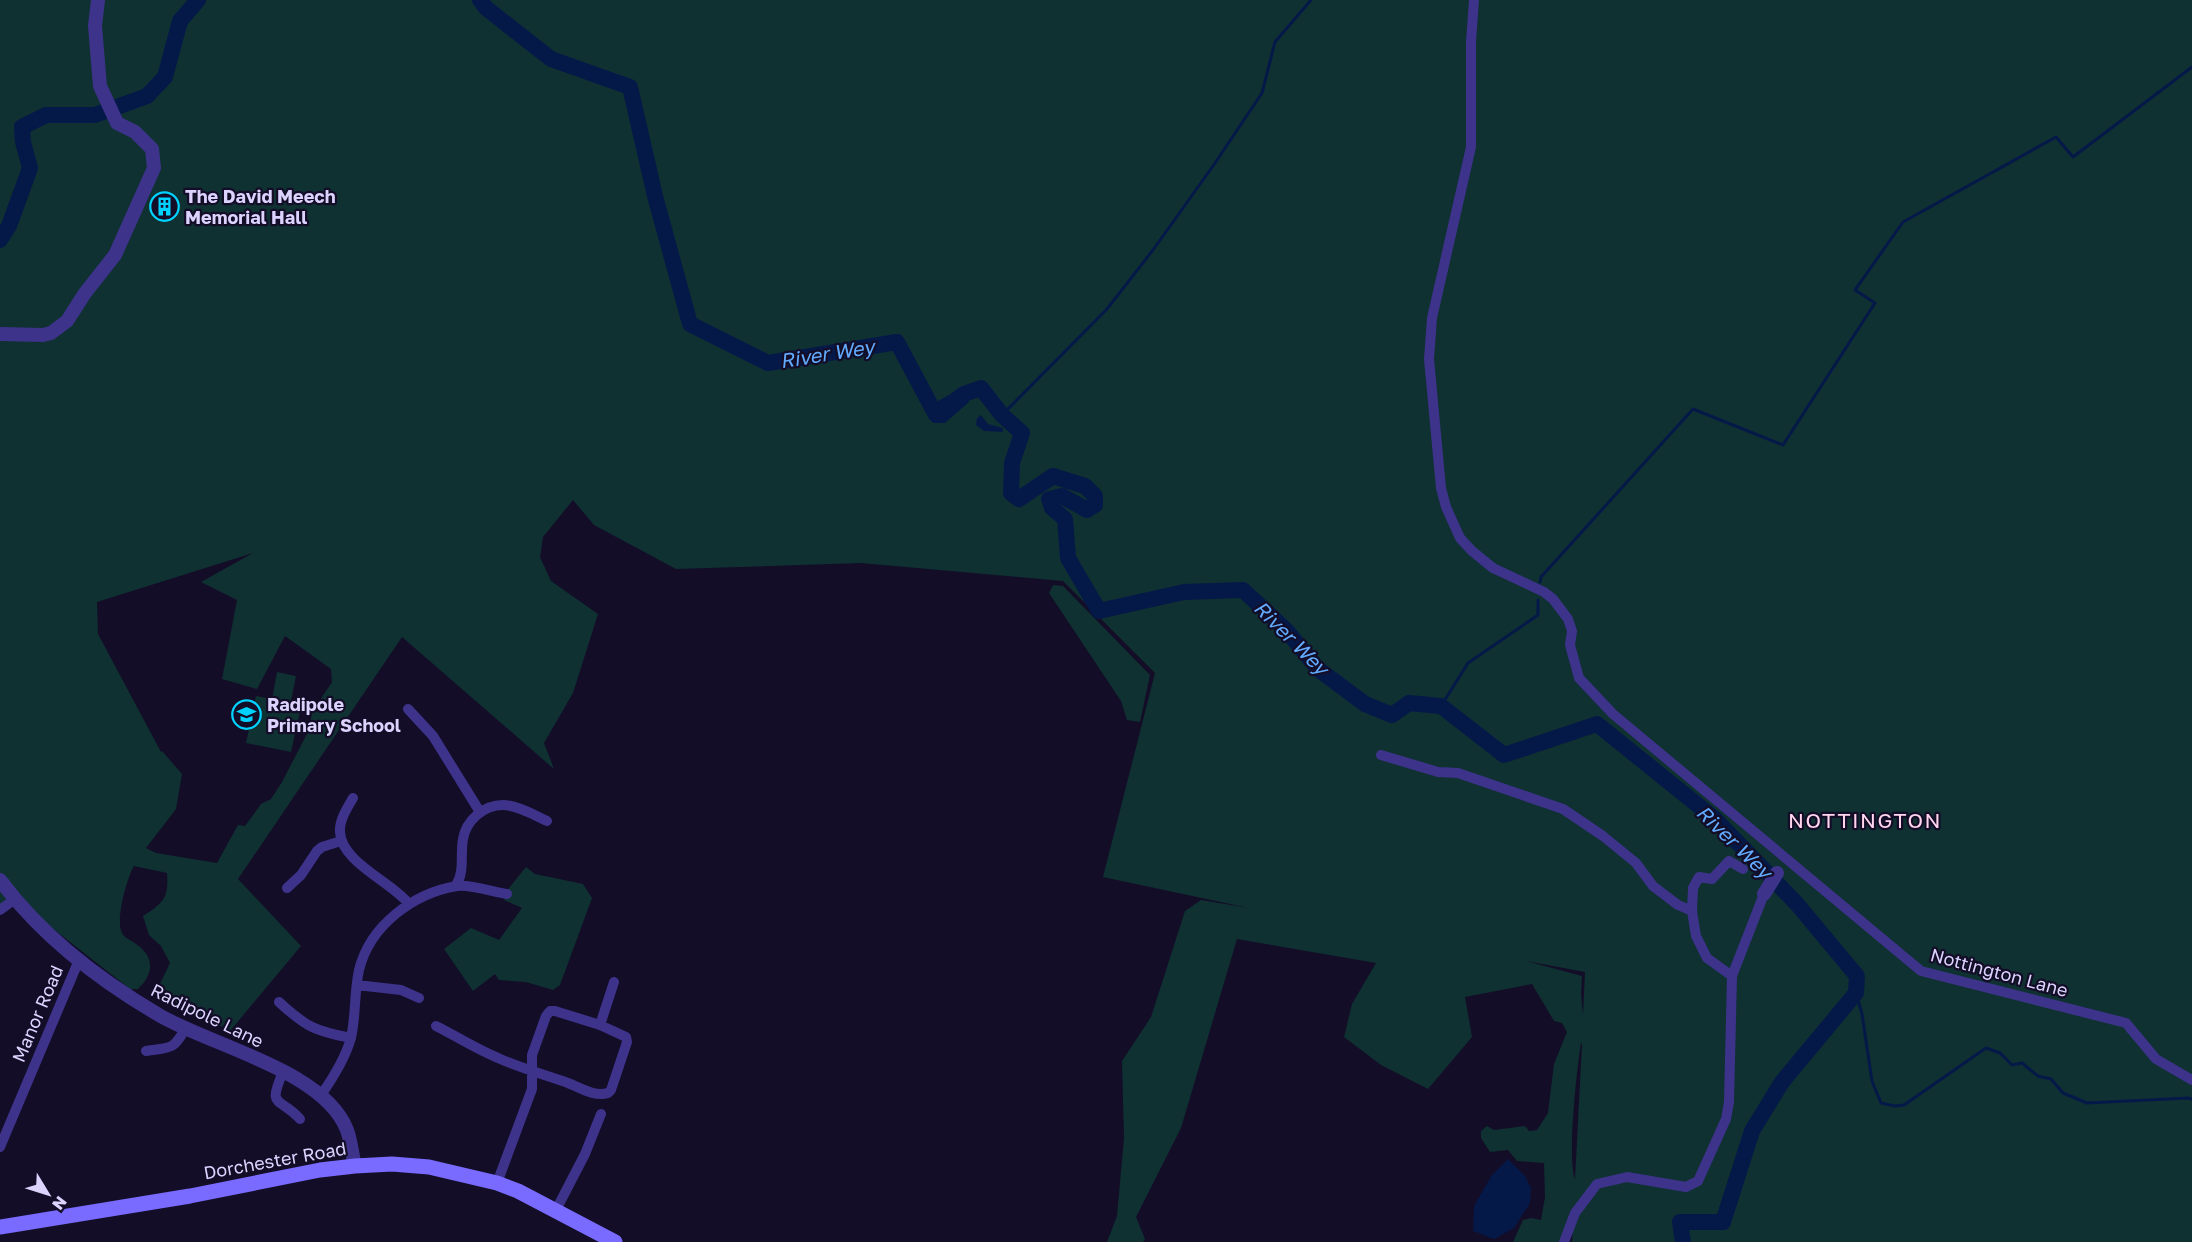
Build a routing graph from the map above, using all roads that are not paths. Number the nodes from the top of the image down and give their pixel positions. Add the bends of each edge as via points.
1 (98, 0) edge
2 (1474, 0) edge
3 (0, 334) edge
4 (408, 710) dead end
5 (1381, 755) dead end
6 (353, 798) dead end
7 (480, 812) junction
8 (547, 821) dead end
9 (341, 841) junction
10 (1790, 863) junction
11 (1743, 869) dead end
12 (1777, 873) joint
13 (0, 880) edge
14 (456, 885) junction
15 (287, 888) dead end
16 (507, 894) dead end
17 (1764, 894) joint
18 (15, 899) junction
19 (409, 904) junction
20 (0, 910) edge
21 (1692, 911) junction
22 (79, 960) junction
23 (1732, 976) junction
24 (614, 982) dead end
25 (357, 985) junction
26 (419, 998) dead end
27 (279, 1002) dead end
28 (600, 1025) junction
29 (436, 1026) dead end
30 (186, 1029) junction
31 (351, 1038) junction
32 (146, 1051) dead end
33 (532, 1070) junction
34 (283, 1072) junction
35 (2192, 1080) edge
36 (321, 1095) junction
37 (600, 1114) dead end
38 (300, 1119) dead end
39 (0, 1147) edge
40 (355, 1166) junction
41 (497, 1183) junction
42 (556, 1210) junction
43 (0, 1227) edge
44 (615, 1242) edge
45 (1564, 1242) edge

1 - 3 street via 95,45 100,86 117,123 142,137 152,149 155,163 115,255 67,321 51,333
2 - 10 street, Nottington Lane via 1471,147 1432,318 1430,348 1436,440 1446,507 1460,538 1482,559 1552,599 1568,619 1579,678 1613,714
4 - 7 street via 433,736
5 - 21 street via 1438,772 1458,773 1563,809 1636,863 1653,886
6 - 9 street via 339,830
7 - 8 street via 502,805
7 - 14 street via 465,833 461,879
9 - 15 street via 317,851 301,876
9 - 19 street via 358,862
10 - 12 street
10 - 35 street, Nottington Lane via 1922,971 2127,1023 2156,1059
11 - 21 street via 1729,861 1712,879 1699,877 1693,888
12 - 17 street
13 - 18 street, Radipole Lane
14 - 16 street
14 - 19 street
17 - 23 street
18 - 20 street
18 - 22 street, Radipole Lane
19 - 25 street via 373,940 364,955
21 - 23 street via 1696,936 1707,958
22 - 30 street, Radipole Lane via 121,992
22 - 39 street, Manor Road
23 - 45 street via 1729,1102 1726,1119 1698,1181 1686,1186 1627,1177 1597,1184 1575,1213
24 - 28 street
25 - 26 street via 401,990
25 - 31 street
27 - 31 street via 310,1028
28 - 33 street via 550,1011 532,1055
28 - 33 street via 623,1034 627,1042 608,1093 595,1094
29 - 33 street via 498,1059
30 - 32 street via 170,1047
30 - 34 street, Radipole Lane
31 - 36 street via 345,1056
33 - 41 street via 532,1089
34 - 36 street, Radipole Lane
34 - 38 street via 275,1098
36 - 40 street, Radipole Lane via 346,1129
37 - 42 street via 585,1154
40 - 41 main road, Dorchester Road via 429,1167
40 - 43 main road, Dorchester Road
41 - 42 main road, Dorchester Road
42 - 44 main road, Dorchester Road

